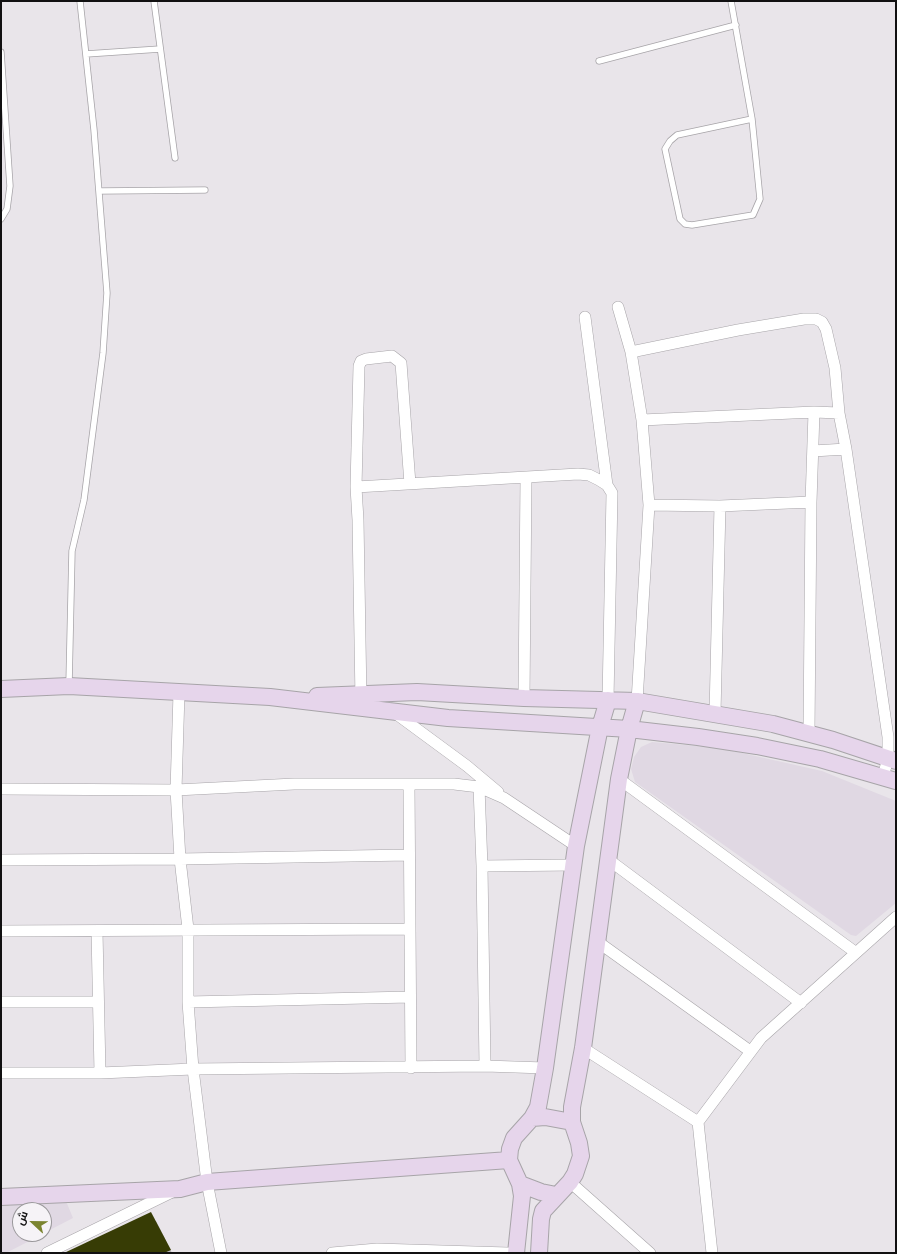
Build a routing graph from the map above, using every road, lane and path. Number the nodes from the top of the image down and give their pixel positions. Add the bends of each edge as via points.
1 (80, 1) edge
2 (154, 1) edge
3 (731, 1) edge
4 (736, 25) junction
5 (160, 49) junction
6 (1, 52) edge
7 (86, 54) junction
8 (599, 61) dead end
9 (752, 119) junction
10 (175, 158) dead end
11 (206, 190) dead end
12 (100, 191) junction
13 (1, 219) edge
14 (618, 306) dead end
15 (585, 317) dead end
16 (631, 352) junction
17 (814, 412) junction
18 (839, 413) junction
19 (642, 420) junction
20 (846, 449) junction
21 (813, 451) junction
22 (526, 478) junction
23 (410, 484) junction
24 (607, 485) junction
25 (356, 487) junction
26 (811, 502) junction
27 (649, 505) junction
28 (720, 506) junction
29 (69, 686) junction
30 (1, 689) edge
31 (179, 692) junction
32 (524, 698) junction
33 (608, 700) junction
34 (361, 701) junction
35 (638, 701) junction
36 (395, 713) junction
37 (715, 713) junction
38 (600, 727) junction
39 (629, 729) junction
40 (808, 733) junction
41 (892, 760) edge
42 (618, 779) junction
43 (890, 779) edge
44 (409, 785) junction
45 (479, 788) junction
46 (1, 789) edge
47 (176, 790) junction
48 (504, 798) junction
49 (576, 846) junction
50 (409, 854) junction
51 (180, 859) junction
52 (1, 860) edge
53 (609, 860) junction
54 (573, 865) junction
55 (482, 866) junction
56 (896, 917) edge
57 (188, 929) junction
58 (409, 929) junction
59 (1, 931) edge
60 (98, 931) junction
61 (598, 942) junction
62 (856, 952) junction
63 (410, 997) junction
64 (1, 1002) edge
65 (98, 1002) junction
66 (188, 1002) junction
67 (800, 1003) junction
68 (583, 1048) junction
69 (750, 1051) junction
70 (485, 1066) junction
71 (411, 1068) junction
72 (545, 1068) junction
73 (193, 1069) junction
74 (1, 1073) edge
75 (100, 1073) junction
76 (532, 1118) junction
77 (572, 1122) junction
78 (698, 1122) junction
79 (509, 1160) junction
80 (207, 1182) junction
81 (570, 1182) junction
82 (520, 1184) junction
83 (180, 1189) junction
84 (556, 1195) junction
85 (1, 1197) edge
86 (47, 1253) edge
87 (221, 1253) edge
88 (332, 1253) edge
89 (508, 1253) edge
90 (516, 1253) edge
91 (539, 1253) edge
92 (650, 1253) edge
93 (712, 1253) edge

1 - 7 lane
2 - 5 lane
3 - 4 lane
4 - 8 lane
4 - 9 lane
5 - 7 lane
5 - 10 lane
6 - 13 lane via 10,186
7 - 12 lane
9 - 9 lane via 677,135 670,141 665,149 680,219 685,224 692,225 753,214 760,199
11 - 12 lane
12 - 29 lane via 107,293 103,352 85,492 72,551
14 - 16 street
15 - 24 street
16 - 18 street via 738,330 816,319 822,322 826,329 835,368
16 - 19 street
17 - 18 street
17 - 19 street
17 - 21 street
18 - 20 street
19 - 27 street
20 - 21 street
20 - 41 street
21 - 26 street
22 - 23 street
22 - 24 street via 584,475
22 - 32 street
23 - 25 street
23 - 25 street via 401,363 392,356 366,359 361,361 359,366
24 - 33 street via 612,493
25 - 34 street
26 - 28 street
26 - 40 street
27 - 28 street
27 - 35 street
28 - 37 street
29 - 30 street
29 - 31 street
31 - 34 street
31 - 47 street
32 - 33 street
32 - 34 street via 417,692
33 - 35 street
33 - 38 street
34 - 36 street
35 - 37 street
35 - 39 street
36 - 38 street
36 - 48 street via 467,766
37 - 40 street
38 - 39 street
38 - 49 street
39 - 42 street
39 - 43 street via 757,746 820,759
40 - 41 street
41 - 43 street
42 - 53 street
42 - 62 street
44 - 45 street via 454,784
44 - 47 street via 294,784
44 - 50 street
45 - 48 street
45 - 55 street
46 - 47 street
47 - 51 street
48 - 49 street
49 - 54 street
50 - 51 street
50 - 58 street
51 - 52 street
51 - 57 street
53 - 61 street
53 - 67 street
54 - 55 street
54 - 72 street
55 - 70 street
56 - 62 street
57 - 58 street
57 - 60 street
57 - 66 street
58 - 63 street
59 - 60 street
60 - 65 street
61 - 68 street
61 - 69 street
62 - 67 street
63 - 66 street
63 - 71 street
64 - 65 street
65 - 75 street
66 - 73 street
67 - 69 street
68 - 77 street via 574,1091
68 - 78 street
69 - 78 street
70 - 71 street
70 - 72 street
71 - 73 street
72 - 76 street via 538,1107
73 - 75 street
73 - 80 street
74 - 75 street
76 - 77 street via 545,1117
76 - 79 street via 514,1138
77 - 81 street via 580,1143 581,1156
78 - 93 street
79 - 80 street
79 - 82 street
80 - 83 street
80 - 87 street
81 - 84 street
81 - 92 street
82 - 84 street
82 - 90 street via 522,1196
83 - 85 street
83 - 86 street
84 - 91 street via 543,1211
88 - 89 street via 377,1249

